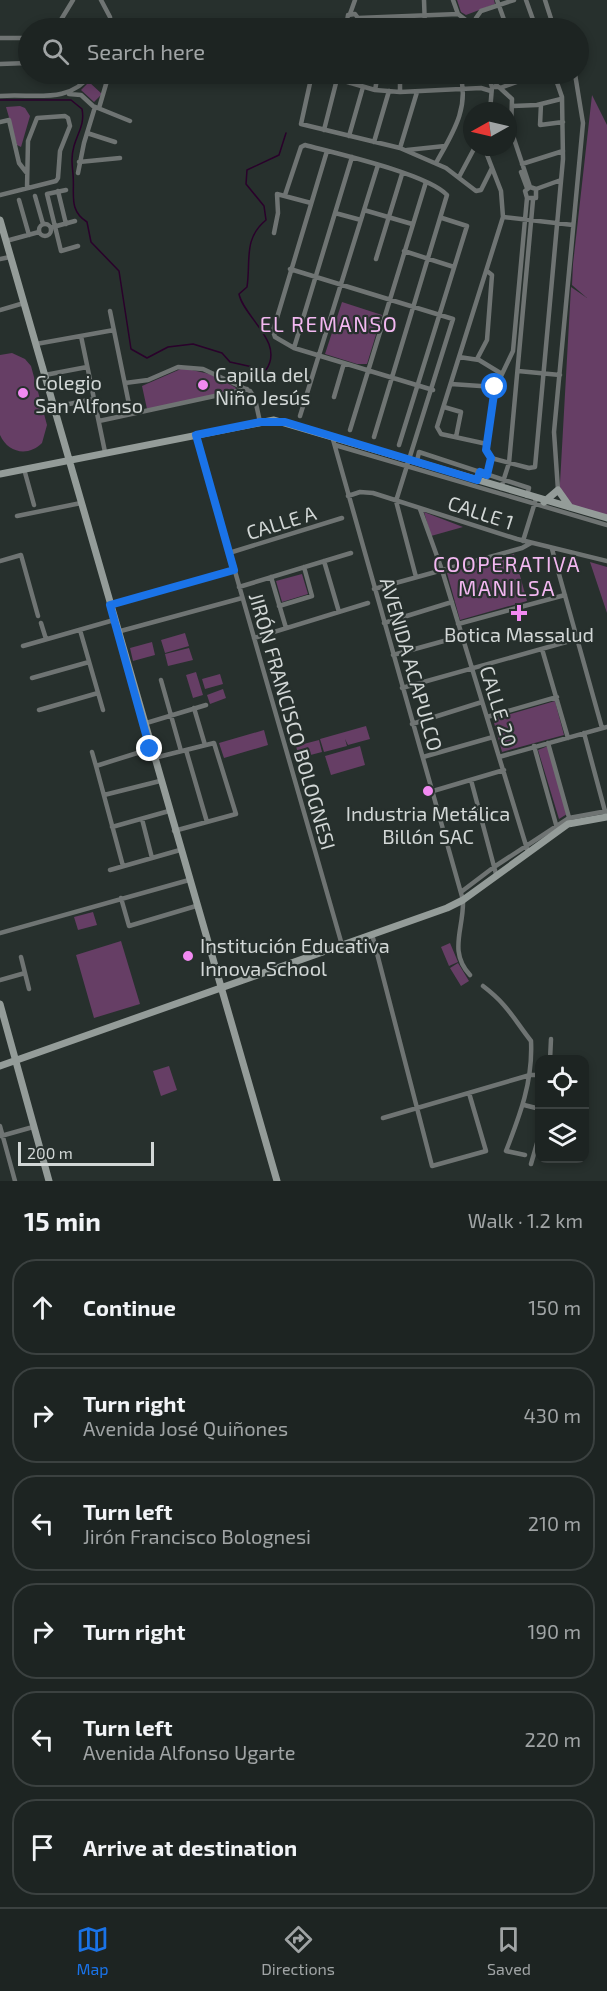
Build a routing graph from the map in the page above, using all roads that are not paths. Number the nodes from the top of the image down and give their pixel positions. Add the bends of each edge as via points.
1 (73, 0) edge
2 (101, 0) edge
3 (354, 0) edge
4 (424, 0) edge
5 (453, 0) edge
6 (514, 0) edge
7 (526, 0) edge
8 (545, 0) edge
9 (498, 3) edge
10 (350, 14) junction
11 (458, 14) junction
12 (424, 16) junction
13 (390, 17) joint
14 (399, 17) joint
15 (62, 18) edge
16 (110, 18) edge
17 (347, 18) edge
18 (358, 18) joint
19 (463, 18) edge
20 (476, 18) edge
21 (503, 18) edge
22 (532, 18) edge
23 (551, 18) edge
24 (0, 38) edge
25 (18, 38) edge
26 (18, 63) edge
27 (0, 64) edge
28 (82, 84) edge
29 (105, 84) edge
30 (310, 84) edge
31 (336, 84) edge
32 (353, 84) edge
33 (376, 84) edge
34 (400, 84) edge
35 (463, 84) edge
36 (493, 84) edge
37 (494, 84) edge
38 (504, 84) edge
39 (557, 84) edge
40 (577, 84) edge
41 (363, 87) junction
42 (495, 88) junction
43 (464, 89) junction
44 (375, 90) junction
45 (389, 91) junction
46 (400, 92) junction
47 (417, 92) junction
48 (65, 94) junction
49 (0, 96) edge
50 (561, 99) junction
51 (492, 102) edge
52 (512, 102) edge
53 (541, 104) junction
54 (517, 106) edge
55 (97, 108) junction
56 (0, 122) edge
57 (130, 122) dead end
58 (563, 122) junction
59 (324, 130) junction
60 (87, 133) junction
61 (349, 136) junction
62 (115, 142) dead end
63 (374, 142) junction
64 (445, 146) junction
65 (402, 149) junction
66 (517, 149) edge
67 (327, 151) junction
68 (563, 151) junction
69 (470, 156) edge
70 (487, 156) edge
71 (517, 156) edge
72 (352, 157) junction
73 (120, 158) dead end
74 (79, 162) junction
75 (436, 163) junction
76 (522, 164) junction
77 (378, 165) junction
78 (492, 168) junction
79 (26, 172) junction
80 (78, 174) dead end
81 (402, 174) junction
82 (459, 177) junction
83 (561, 180) junction
84 (426, 182) junction
85 (27, 188) junction
86 (528, 188) junction
87 (536, 189) junction
88 (66, 190) dead end
89 (58, 191) junction
90 (0, 195) edge
91 (285, 195) junction
92 (35, 196) dead end
93 (526, 198) junction
94 (19, 200) dead end
95 (533, 200) junction
96 (310, 203) junction
97 (364, 210) junction
98 (335, 213) junction
99 (503, 217) junction
100 (389, 218) junction
101 (442, 218) junction
102 (0, 220) edge
103 (361, 220) junction
104 (75, 221) dead end
105 (525, 221) junction
106 (531, 221) junction
107 (43, 224) junction
108 (66, 224) junction
109 (412, 224) junction
110 (557, 224) junction
111 (573, 225) junction
112 (53, 227) junction
113 (39, 232) junction
114 (274, 233) dead end
115 (29, 235) junction
116 (6, 242) junction
117 (78, 246) dead end
118 (404, 251) junction
119 (10, 256) junction
120 (0, 259) edge
121 (376, 259) dead end
122 (430, 259) junction
123 (454, 267) junction
124 (290, 269) junction
125 (487, 272) junction
126 (316, 278) junction
127 (342, 285) junction
128 (389, 299) junction
129 (24, 303) junction
130 (415, 308) junction
131 (0, 310) edge
132 (110, 310) dead end
133 (439, 315) junction
134 (114, 330) junction
135 (81, 336) junction
136 (36, 344) junction
137 (294, 348) junction
138 (320, 355) junction
139 (459, 357) junction
140 (477, 359) junction
141 (344, 363) junction
142 (87, 367) junction
143 (368, 370) junction
144 (518, 371) junction
145 (544, 373) junction
146 (502, 374) junction
147 (45, 375) junction
148 (560, 375) junction
149 (394, 378) junction
150 (125, 383) junction
151 (451, 384) junction
152 (417, 386) junction
153 (495, 387) junction
154 (247, 389) junction
155 (433, 390) junction
156 (334, 397) dead end
157 (94, 399) junction
158 (54, 407) junction
159 (444, 407) junction
160 (131, 414) junction
161 (300, 416) dead end
162 (99, 421) junction
163 (260, 422) junction
164 (350, 430) dead end
165 (196, 435) junction
166 (332, 436) junction
167 (456, 437) junction
168 (374, 438) dead end
169 (487, 444) junction
170 (335, 445) junction
171 (399, 445) dead end
172 (105, 452) junction
173 (491, 458) junction
174 (69, 459) junction
175 (414, 460) junction
176 (509, 463) junction
177 (408, 468) junction
178 (24, 469) junction
179 (480, 472) junction
180 (0, 474) edge
181 (487, 475) junction
182 (477, 480) junction
183 (504, 480) junction
184 (501, 488) junction
185 (558, 490) junction
186 (348, 496) junction
187 (527, 496) junction
188 (396, 501) junction
189 (538, 502) junction
190 (81, 503) junction
191 (34, 505) dead end
192 (558, 505) junction
193 (420, 509) junction
194 (574, 510) junction
195 (17, 516) dead end
196 (342, 518) dead end
197 (607, 518) edge
198 (607, 525) edge
199 (517, 539) junction
200 (523, 541) junction
201 (531, 543) junction
202 (552, 549) junction
203 (514, 550) junction
204 (229, 553) junction
205 (351, 553) dead end
206 (0, 561) edge
207 (324, 561) junction
208 (607, 561) edge
209 (304, 567) junction
210 (234, 570) junction
211 (442, 570) junction
212 (271, 577) junction
213 (416, 577) junction
214 (239, 587) junction
215 (374, 589) junction
216 (565, 595) junction
217 (242, 597) junction
218 (368, 603) dead end
219 (452, 603) junction
220 (110, 605) junction
221 (279, 606) junction
222 (339, 612) junction
223 (38, 616) dead end
224 (114, 620) junction
225 (41, 623) dead end
226 (384, 623) junction
227 (458, 624) junction
228 (286, 628) junction
229 (80, 630) junction
230 (117, 632) junction
231 (462, 636) junction
232 (254, 638) junction
233 (46, 639) junction
234 (577, 639) junction
235 (23, 646) dead end
236 (542, 649) junction
237 (393, 655) junction
238 (89, 662) junction
239 (472, 668) junction
240 (32, 678) dead end
241 (161, 680) dead end
242 (402, 688) junction
243 (98, 693) junction
244 (557, 697) junction
245 (482, 702) junction
246 (206, 705) dead end
247 (194, 708) junction
248 (39, 710) dead end
249 (103, 710) dead end
250 (171, 715) junction
251 (487, 717) junction
252 (143, 724) junction
253 (412, 724) junction
254 (605, 728) edge
255 (584, 733) junction
256 (493, 737) junction
257 (568, 738) junction
258 (548, 743) junction
259 (205, 745) junction
260 (534, 746) junction
261 (150, 749) junction
262 (184, 750) junction
263 (92, 752) dead end
264 (423, 757) junction
265 (499, 757) junction
266 (153, 758) junction
267 (96, 766) junction
268 (504, 770) junction
269 (471, 780) junction
270 (160, 781) junction
271 (434, 791) junction
272 (104, 795) junction
273 (169, 811) junction
274 (606, 814) edge
275 (142, 819) junction
276 (570, 821) junction
277 (207, 822) junction
278 (112, 827) junction
279 (557, 829) junction
280 (174, 831) junction
281 (527, 849) junction
282 (180, 850) junction
283 (152, 858) junction
284 (123, 866) junction
285 (110, 870) dead end
286 (495, 870) junction
287 (189, 880) junction
288 (462, 896) junction
289 (121, 898) junction
290 (196, 906) junction
291 (0, 933) edge
292 (372, 934) junction
293 (342, 945) junction
294 (21, 957) dead end
295 (25, 973) junction
296 (470, 975) dead end
297 (0, 980) edge
298 (483, 986) dead end
299 (221, 988) junction
300 (29, 989) dead end
301 (0, 1004) edge
302 (550, 1039) dead end
303 (550, 1055) edge
304 (15, 1061) junction
305 (0, 1066) edge
306 (530, 1075) junction
307 (535, 1075) edge
308 (469, 1093) junction
309 (524, 1105) junction
310 (535, 1108) edge
311 (417, 1109) junction
312 (383, 1118) dead end
313 (0, 1126) edge
314 (33, 1127) junction
315 (1, 1136) edge
316 (525, 1155) dead end
317 (535, 1158) edge
318 (531, 1164) dead end
319 (15, 1181) edge
320 (49, 1181) edge
321 (277, 1181) edge

1 - 15 street
2 - 16 street
3 - 10 street
4 - 12 street
5 - 11 street
6 - 9 street
7 - 22 street
8 - 23 street
9 - 20 street via 480,11
9 - 21 street
10 - 17 street
10 - 18 street
11 - 12 street
11 - 19 street
12 - 14 street
13 - 14 street
13 - 18 street
24 - 25 street
26 - 27 street
28 - 48 street
29 - 55 street
30 - 59 street via 300,122
31 - 59 street
32 - 41 street
33 - 44 street
34 - 46 street
35 - 43 street
36 - 42 street
37 - 42 street
38 - 42 street
39 - 50 street
40 - 111 street via 583,123
41 - 44 street
41 - 61 street
42 - 43 street
42 - 51 street
42 - 52 street
43 - 47 street
43 - 64 street via 460,118
44 - 45 street
45 - 46 street
45 - 63 street
46 - 47 street
47 - 65 street
48 - 49 street
48 - 55 street via 81,95
50 - 53 street
50 - 58 street
53 - 54 street
53 - 58 street via 540,125
55 - 57 street
55 - 60 street
56 - 79 street via 9,120 19,163
58 - 68 street
59 - 61 street
60 - 62 street
60 - 74 street
61 - 63 street
63 - 65 street
64 - 65 street
64 - 75 street
65 - 75 street
66 - 76 street
67 - 72 street
67 - 91 street via 301,147
67 - 96 street
68 - 76 street
68 - 83 street
69 - 82 street
70 - 78 street
71 - 86 street
72 - 77 street
72 - 98 street
73 - 74 street
74 - 80 street
75 - 82 street
76 - 86 street
77 - 81 street
77 - 97 street
78 - 82 street via 479,191
78 - 99 street via 504,201
79 - 85 street
79 - 85 street via 28,141 37,118 68,118 58,178
81 - 84 street
81 - 100 street
83 - 87 street
83 - 110 street
84 - 101 street via 445,192 448,199
84 - 109 street
85 - 90 street
86 - 87 street
86 - 93 street
87 - 95 street via 538,195
88 - 89 street
89 - 108 street
89 - 112 street via 47,194
91 - 96 street
91 - 114 street via 275,196 278,213
92 - 107 street
93 - 95 street
93 - 105 street
94 - 115 street
95 - 106 street
96 - 124 street
97 - 100 street
97 - 103 street
98 - 103 street
98 - 126 street
99 - 105 street
99 - 125 street
100 - 109 street
100 - 121 street
101 - 122 street
101 - 123 street via 467,226
102 - 116 street
103 - 127 street
104 - 108 street
105 - 106 street
105 - 146 street via 513,351
106 - 110 street
106 - 144 street
107 - 112 street
107 - 113 street
108 - 112 street
109 - 118 street
110 - 111 street
110 - 145 street
111 - 148 street
112 - 113 street via 48,235
112 - 117 street via 61,250
113 - 115 street
115 - 116 street
116 - 119 street
118 - 122 street
118 - 128 street
119 - 120 street
119 - 129 street
122 - 123 street
122 - 130 street
123 - 133 street
124 - 126 street
124 - 137 street via 273,331 280,343
125 - 139 street
125 - 140 street via 492,275 487,340
126 - 127 street
126 - 137 street
127 - 128 street
127 - 138 street
128 - 130 street
128 - 143 street
129 - 131 street
129 - 136 street
130 - 133 street
130 - 149 street
132 - 134 street
133 - 152 street
133 - 155 street via 453,319
134 - 135 street
134 - 150 street
135 - 136 street
135 - 142 street
136 - 147 street
137 - 138 street
138 - 141 street
138 - 161 street
139 - 140 street
139 - 151 street
140 - 146 street
141 - 143 street
141 - 156 street
142 - 147 street
142 - 157 street
143 - 149 street
143 - 164 street
144 - 145 street
144 - 176 street
145 - 148 street
145 - 176 street via 535,466
146 - 153 street
147 - 158 street
148 - 185 street via 555,455 559,465
149 - 152 street
149 - 168 street
150 - 154 street via 148,380 184,366 210,372
150 - 160 street
151 - 153 street
151 - 159 street
152 - 155 street
152 - 171 street
153 - 169 street
154 - 160 street
154 - 163 street via 255,399
155 - 175 street
157 - 158 street
157 - 162 street
158 - 174 street
159 - 167 street via 461,412
159 - 167 street via 437,429 441,434
160 - 162 street
162 - 172 street
163 - 165 street
163 - 166 street via 285,422
165 - 172 street
165 - 204 street, JIRÓN FRANCISCO BOLOGNESI
166 - 170 street, AVENIDA ACAPULCO
166 - 175 street
167 - 169 street
169 - 173 street
170 - 177 street
170 - 186 street, AVENIDA ACAPULCO
172 - 174 street
173 - 176 street
173 - 181 street
174 - 178 street
174 - 190 street
175 - 177 street
175 - 179 street via 419,452
175 - 182 street
176 - 183 street
177 - 188 street
177 - 189 street
178 - 180 street
178 - 191 street
179 - 181 street
179 - 182 street
181 - 183 street
182 - 184 street
183 - 184 street
183 - 187 street via 530,488
184 - 187 street
185 - 189 street
185 - 192 street
185 - 194 street
186 - 188 street, CALLE 1 via 366,492
186 - 215 street, AVENIDA ACAPULCO
187 - 189 street
188 - 193 street, CALLE 1
188 - 213 street
189 - 192 street
189 - 198 street
189 - 200 street
190 - 195 street
190 - 220 street
192 - 194 street
193 - 199 street, CALLE 1
193 - 211 street, CALLE 20
194 - 197 street
196 - 204 street, CALLE A
199 - 200 street, CALLE 1
199 - 203 street
200 - 201 street, CALLE 1
201 - 202 street, CALLE 1
201 - 203 street
202 - 208 street, CALLE 1
202 - 216 street
203 - 211 street
204 - 210 street, JIRÓN FRANCISCO BOLOGNESI
205 - 207 street
206 - 223 street via 21,555
207 - 209 street
207 - 222 street
209 - 212 street
209 - 221 street via 312,596
210 - 214 street, JIRÓN FRANCISCO BOLOGNESI
210 - 220 street
211 - 213 street
211 - 219 street, CALLE 20
212 - 214 street
212 - 221 street
213 - 215 street
214 - 217 street, JIRÓN FRANCISCO BOLOGNESI
215 - 226 street, AVENIDA ACAPULCO
216 - 227 street
216 - 234 street
217 - 230 street
217 - 232 street, JIRÓN FRANCISCO BOLOGNESI
218 - 222 street
219 - 226 street
219 - 227 street, CALLE 20
220 - 224 street
221 - 228 street
222 - 228 street
224 - 229 street
224 - 230 street
225 - 233 street
226 - 237 street, AVENIDA ACAPULCO
227 - 231 street, CALLE 20
228 - 232 street
229 - 233 street
229 - 238 street
230 - 252 street
231 - 237 street
231 - 239 street, CALLE 20
232 - 293 street, JIRÓN FRANCISCO BOLOGNESI
233 - 235 street
234 - 236 street
234 - 254 street
236 - 239 street
236 - 244 street
237 - 242 street, AVENIDA ACAPULCO
238 - 240 street
238 - 243 street
239 - 242 street
239 - 245 street, CALLE 20
241 - 250 street
242 - 253 street, AVENIDA ACAPULCO
243 - 248 street
243 - 249 street
244 - 251 street
244 - 257 street
245 - 251 street, CALLE 20
245 - 253 street
246 - 247 street
247 - 250 street
247 - 259 street
250 - 252 street
250 - 262 street
251 - 256 street, CALLE 20
252 - 261 street
253 - 264 street, AVENIDA ACAPULCO
254 - 255 street
255 - 257 street
255 - 274 street
256 - 264 street
256 - 265 street, CALLE 20
257 - 258 street
258 - 260 street
258 - 276 street
259 - 262 street
259 - 277 street via 212,743 217,747 236,814
260 - 265 street
260 - 279 street
261 - 266 street
261 - 267 street
262 - 266 street
262 - 277 street
263 - 267 street
264 - 271 street, AVENIDA ACAPULCO
265 - 268 street, CALLE 20
266 - 270 street
267 - 272 street
268 - 269 street
268 - 281 street, CALLE 20
269 - 271 street
269 - 286 street
270 - 272 street
270 - 273 street
271 - 288 street, AVENIDA ACAPULCO
272 - 278 street
273 - 275 street
273 - 280 street
274 - 276 street
275 - 278 street
275 - 283 street
276 - 279 street
277 - 280 street
278 - 284 street
279 - 281 street
280 - 282 street
281 - 286 street
282 - 283 street
282 - 287 street
283 - 284 street
284 - 285 street
286 - 288 street
287 - 289 street
287 - 290 street
288 - 292 street
288 - 296 street via 456,946 461,964
289 - 290 street via 129,926
289 - 291 street
290 - 299 street
292 - 293 street
292 - 311 street
293 - 299 street
294 - 295 street
295 - 297 street
295 - 300 street
298 - 306 street via 510,1010 531,1041
299 - 304 street
299 - 321 street
301 - 304 street
302 - 303 street
304 - 305 street
304 - 314 street
306 - 307 street
306 - 308 street
306 - 309 street
308 - 311 street
308 - 311 street via 486,1151 432,1166
309 - 310 street
309 - 316 street via 506,1151
311 - 312 street
313 - 315 street
314 - 315 street
314 - 320 street
315 - 319 street
317 - 318 street

